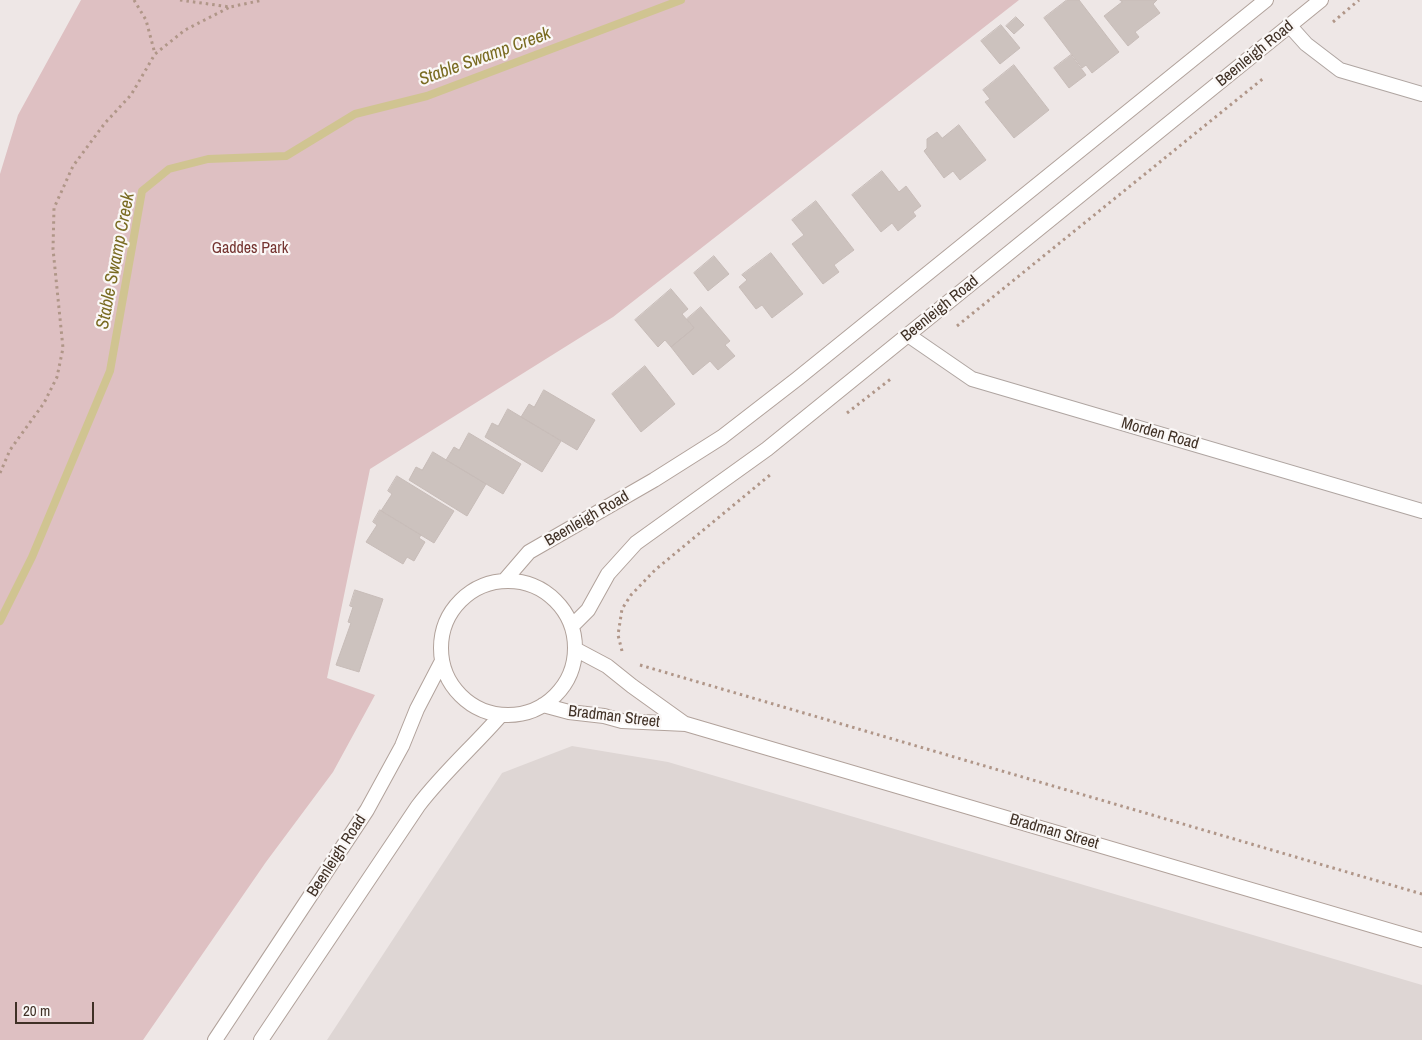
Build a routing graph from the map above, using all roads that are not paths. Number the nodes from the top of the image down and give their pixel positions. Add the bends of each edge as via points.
1 (1266, 0) edge
2 (1321, 0) edge
3 (1289, 25) junction
4 (1422, 94) edge
5 (908, 335) junction
6 (1422, 511) edge
7 (504, 581) junction
8 (572, 626) junction
9 (575, 649) junction
10 (442, 661) junction
11 (543, 706) junction
12 (501, 715) junction
13 (686, 724) junction
14 (1422, 940) edge
15 (215, 1040) edge
16 (261, 1040) edge

1 - 7 main road, Beenleigh Road via 722,437 529,552
2 - 3 main road, Beenleigh Road
3 - 4 main road via 1306,44 1340,70
3 - 5 main road, Beenleigh Road
5 - 6 main road, Morden Road via 972,379
5 - 8 main road, Beenleigh Road via 767,449 636,542 608,574 588,610
7 - 8 main road via 525,583 545,592 562,607
7 - 10 main road via 481,586 462,598 448,616 441,638
8 - 9 main road
9 - 11 main road via 571,671 560,691
9 - 13 main road, Bradman Street via 607,666
10 - 12 main road via 449,681 463,698 481,710
10 - 15 main road, Beenleigh Road via 367,810
11 - 12 main road via 523,714
11 - 13 main road, Bradman Street via 622,721
12 - 16 main road via 435,783 418,806
13 - 14 main road, Bradman Street

